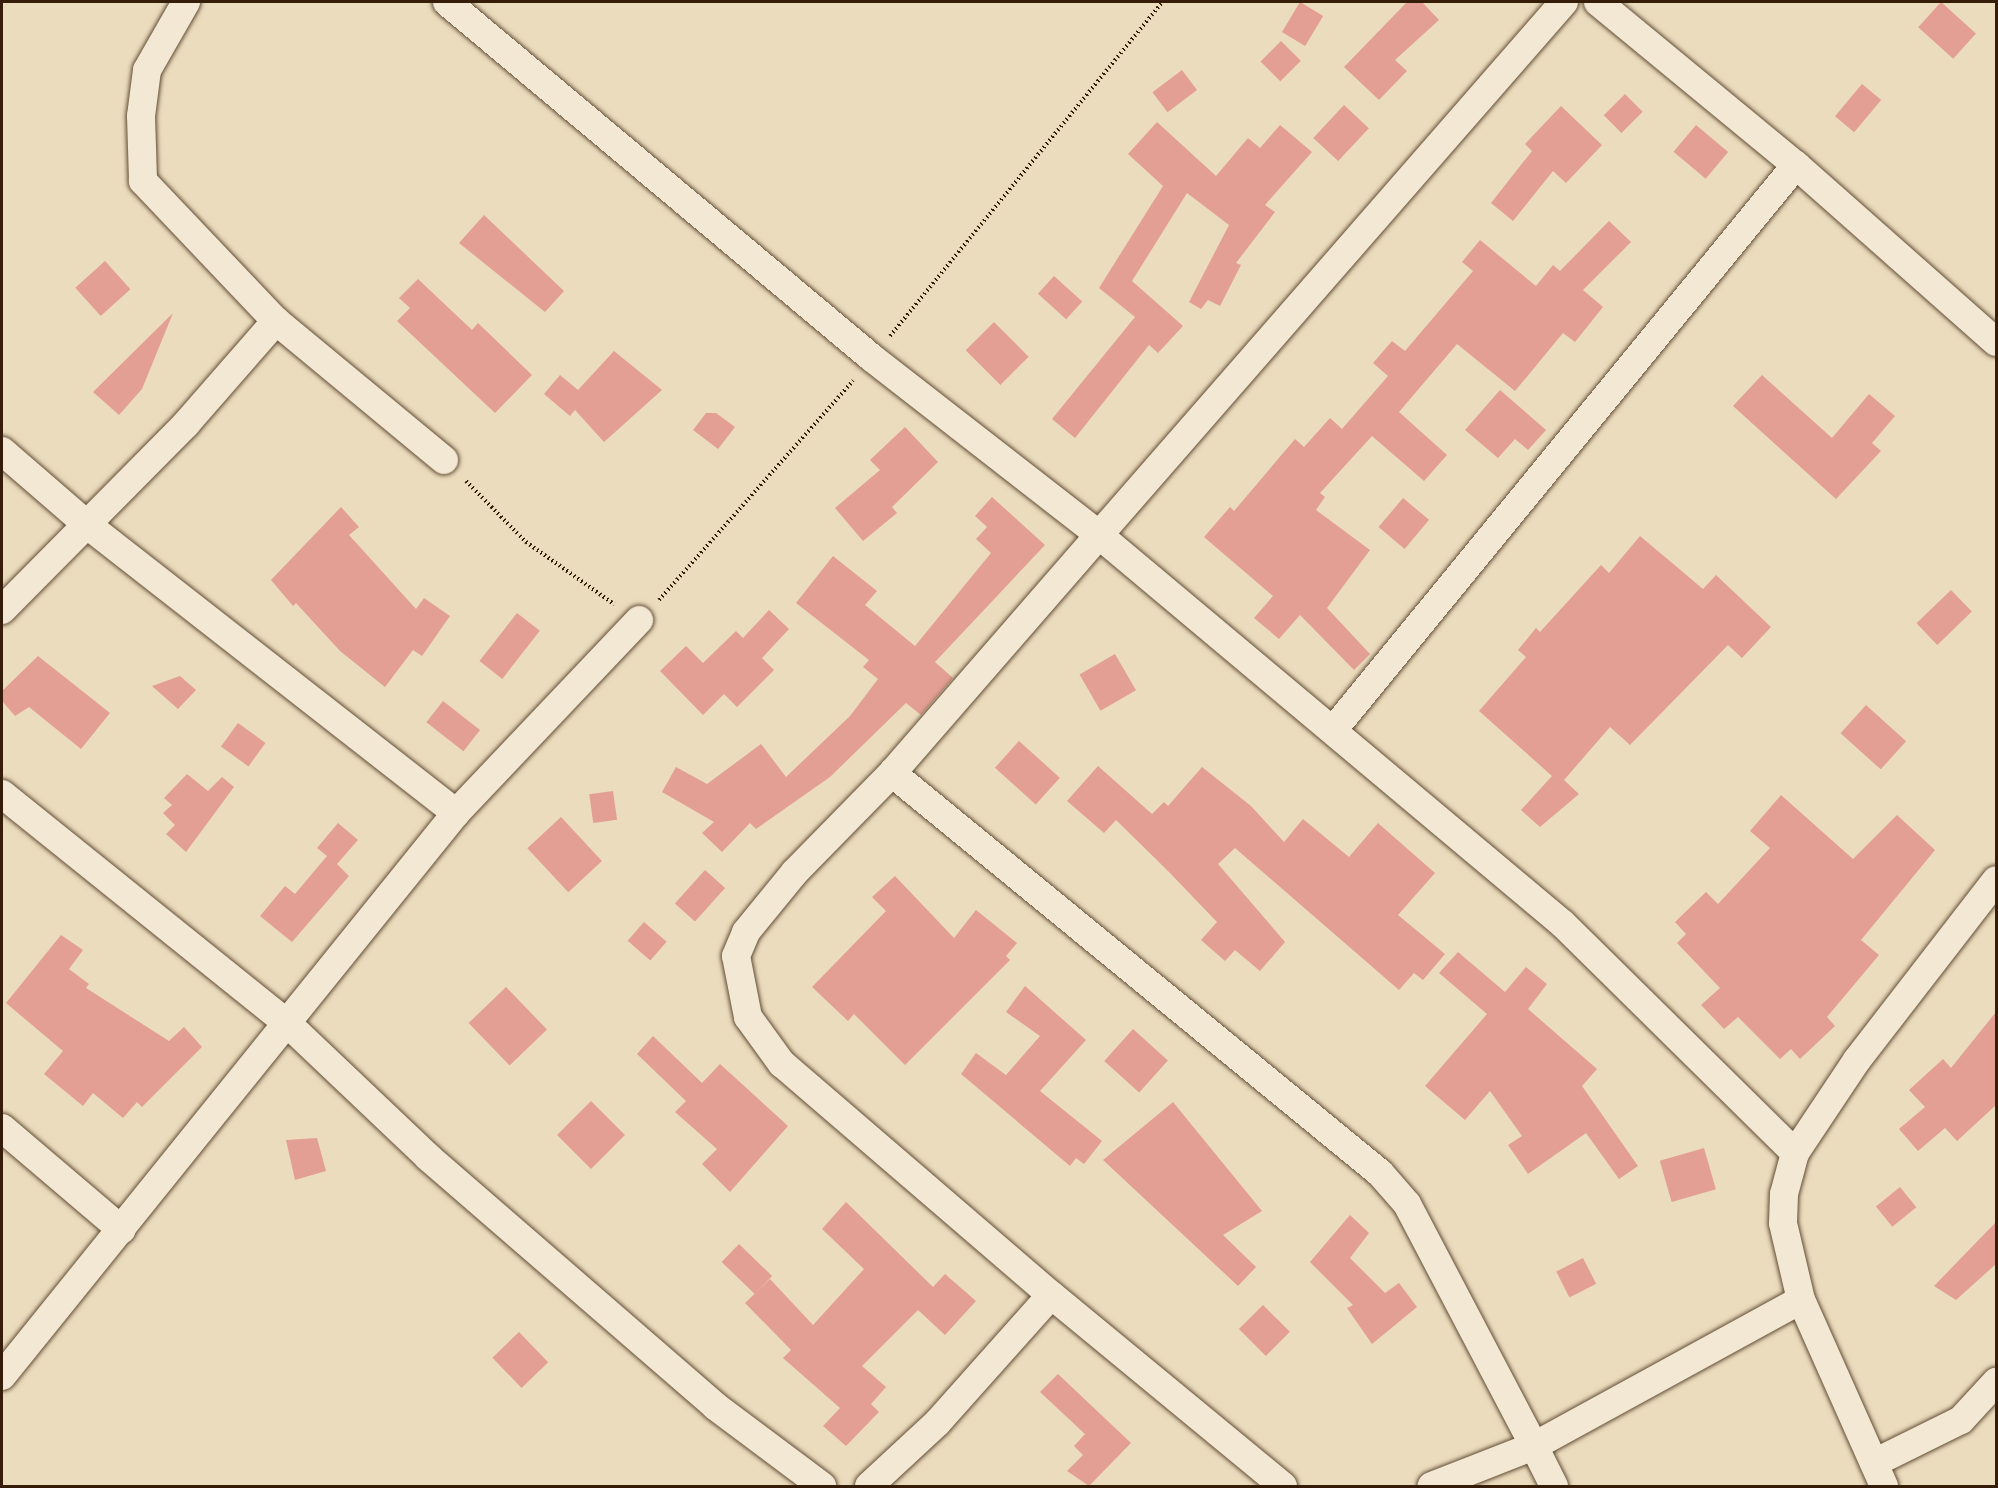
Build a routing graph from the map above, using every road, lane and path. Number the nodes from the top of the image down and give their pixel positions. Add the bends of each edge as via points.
1 (186, 2) edge
2 (447, 2) edge
3 (1162, 2) edge
4 (1564, 2) edge
5 (1598, 2) edge
6 (1796, 165) junction
7 (276, 321) junction
8 (1996, 342) edge
9 (872, 358) junction
10 (2, 451) edge
11 (444, 460) joint
12 (85, 523) junction
13 (1099, 535) junction
14 (2, 610) edge
15 (639, 620) junction
16 (1334, 729) junction
17 (892, 773) junction
18 (2, 794) edge
19 (456, 813) junction
20 (1996, 880) edge
21 (287, 1023) junction
22 (2, 1128) edge
23 (1795, 1153) junction
24 (122, 1230) junction
25 (1051, 1295) junction
26 (1801, 1300) junction
27 (2, 1376) edge
28 (1996, 1382) edge
29 (1534, 1446) junction
30 (1879, 1475) edge
31 (822, 1486) edge
32 (869, 1486) edge
33 (1284, 1486) edge
34 (1432, 1486) edge
35 (1554, 1486) edge

1 - 7 street via 147,70 141,116 143,181
2 - 9 street
3 - 9 path
4 - 13 street
5 - 6 street
6 - 8 street
6 - 16 street
7 - 11 street
7 - 12 street via 186,424
9 - 13 street
9 - 15 path via 709,550
10 - 12 street
11 - 15 path via 526,542
12 - 14 street
12 - 19 street
13 - 16 street
13 - 17 street
15 - 19 street
16 - 23 street via 1563,924
17 - 25 street via 788,880 746,932 736,956 748,1017 782,1064
17 - 29 street via 1380,1173 1430,1244
18 - 21 street
19 - 21 street
20 - 23 street via 1857,1060
21 - 24 street
21 - 31 street via 428,1157 680,1375
22 - 24 street
23 - 26 street via 1782,1223
24 - 27 street
25 - 32 street via 937,1423
25 - 33 street
26 - 29 street
26 - 30 street
28 - 30 street via 1961,1420
29 - 34 street
29 - 35 street

